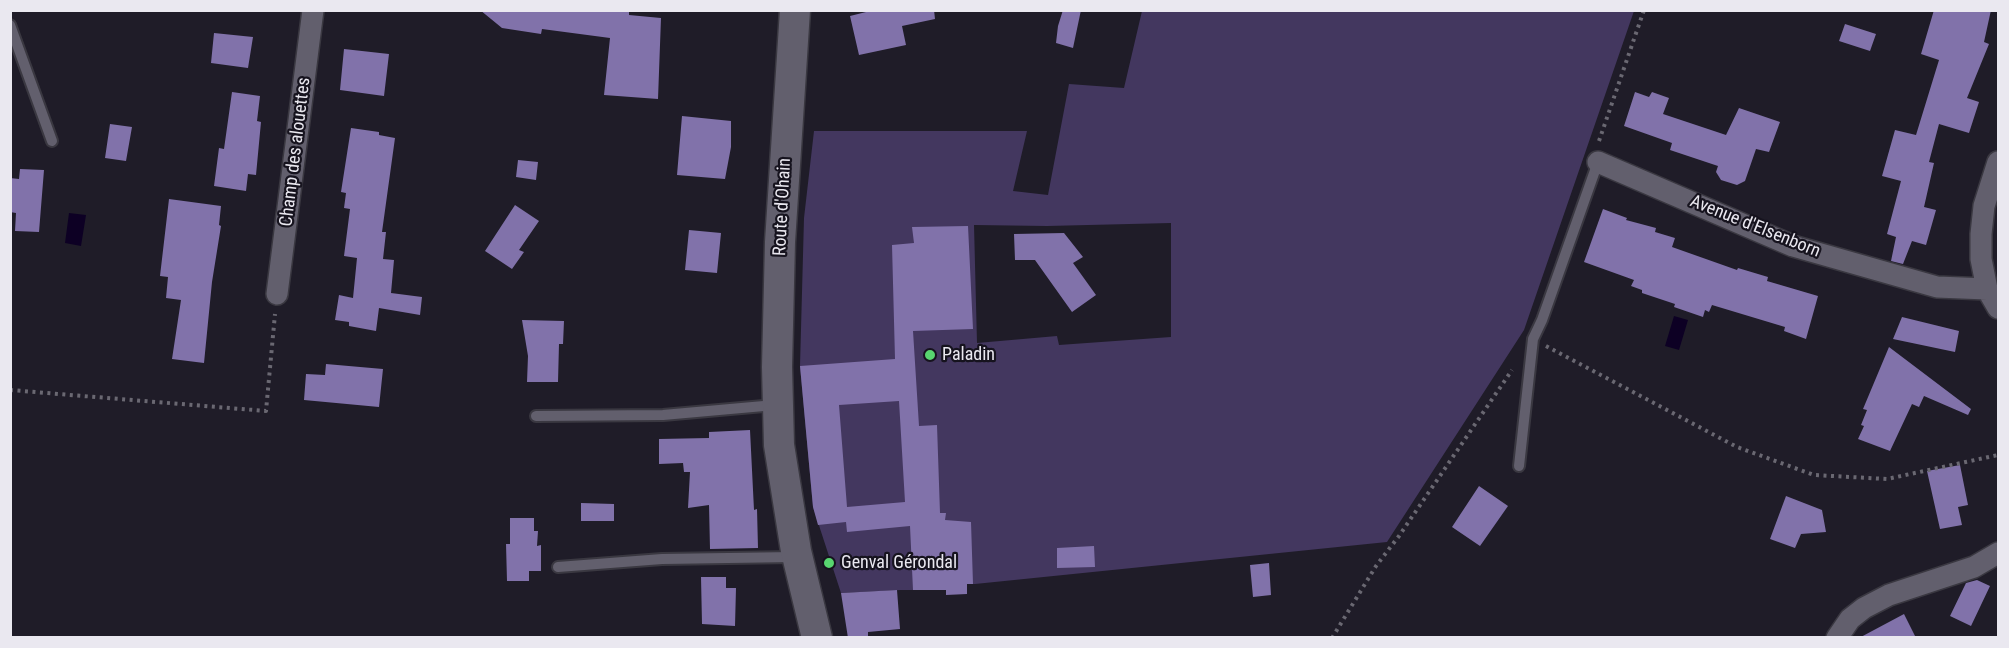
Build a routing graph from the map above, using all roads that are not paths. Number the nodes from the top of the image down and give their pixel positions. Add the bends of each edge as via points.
1 (313, 10) edge
2 (795, 10) edge
3 (10, 25) edge
4 (52, 141) dead end
5 (1598, 162) joint
6 (1998, 162) edge
7 (1987, 289) junction
8 (277, 294) road end
9 (1998, 309) edge
10 (778, 404) junction
11 (536, 416) dead end
12 (1519, 466) dead end
13 (1998, 553) edge
14 (798, 554) junction
15 (558, 567) dead end
16 (817, 638) edge
17 (1837, 638) edge

1 - 8 street, Champ des alouettes
2 - 10 main road, Route d'Ohain via 780,242
3 - 4 lane
5 - 7 street, Avenue d'Elsenborn via 1793,246 1937,287
5 - 12 lane via 1533,339
6 - 7 street via 1984,206 1981,234
7 - 9 street
10 - 11 lane via 663,415
10 - 14 main road, Route d'Ohain via 779,446
13 - 17 street via 1974,567 1889,595 1864,608 1850,619
14 - 15 lane
14 - 16 main road, Route d'Ohain

